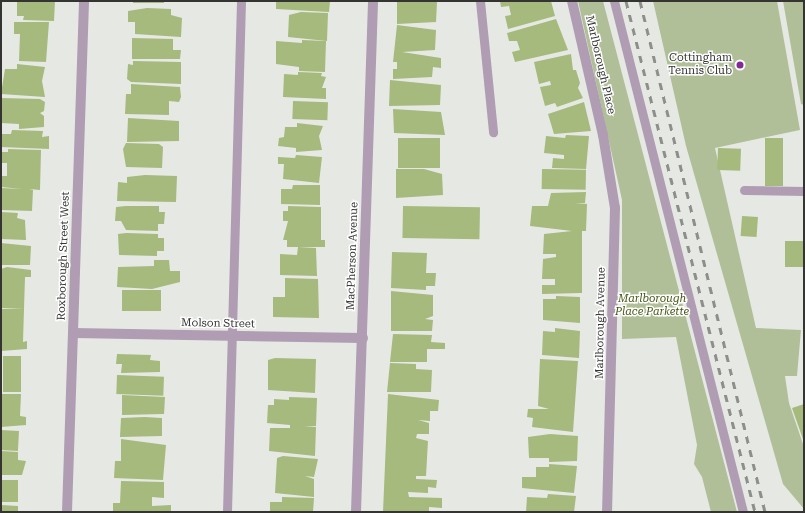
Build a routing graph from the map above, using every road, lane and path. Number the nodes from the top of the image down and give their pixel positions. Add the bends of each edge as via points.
1 (84, 1) edge
2 (241, 1) edge
3 (373, 1) edge
4 (480, 1) edge
5 (572, 1) edge
6 (614, 1) edge
7 (493, 132) dead end
8 (603, 135) joint
9 (744, 190) dead end
10 (804, 191) edge
11 (74, 333) junction
12 (232, 336) junction
13 (362, 338) junction
14 (67, 512) edge
15 (227, 512) edge
16 (356, 512) edge
17 (607, 512) edge
18 (743, 512) edge

1 - 11 street, Roxborough Street West
2 - 12 lane
3 - 13 street, MacPherson Avenue
4 - 7 lane
5 - 8 street, Marlborough Place
6 - 18 lane
8 - 17 street, Marlborough Avenue via 615,208
9 - 10 lane
11 - 12 street, Molson Street
11 - 14 street, Roxborough Street West
12 - 13 street, Molson Street
12 - 15 lane
13 - 16 street, MacPherson Avenue

